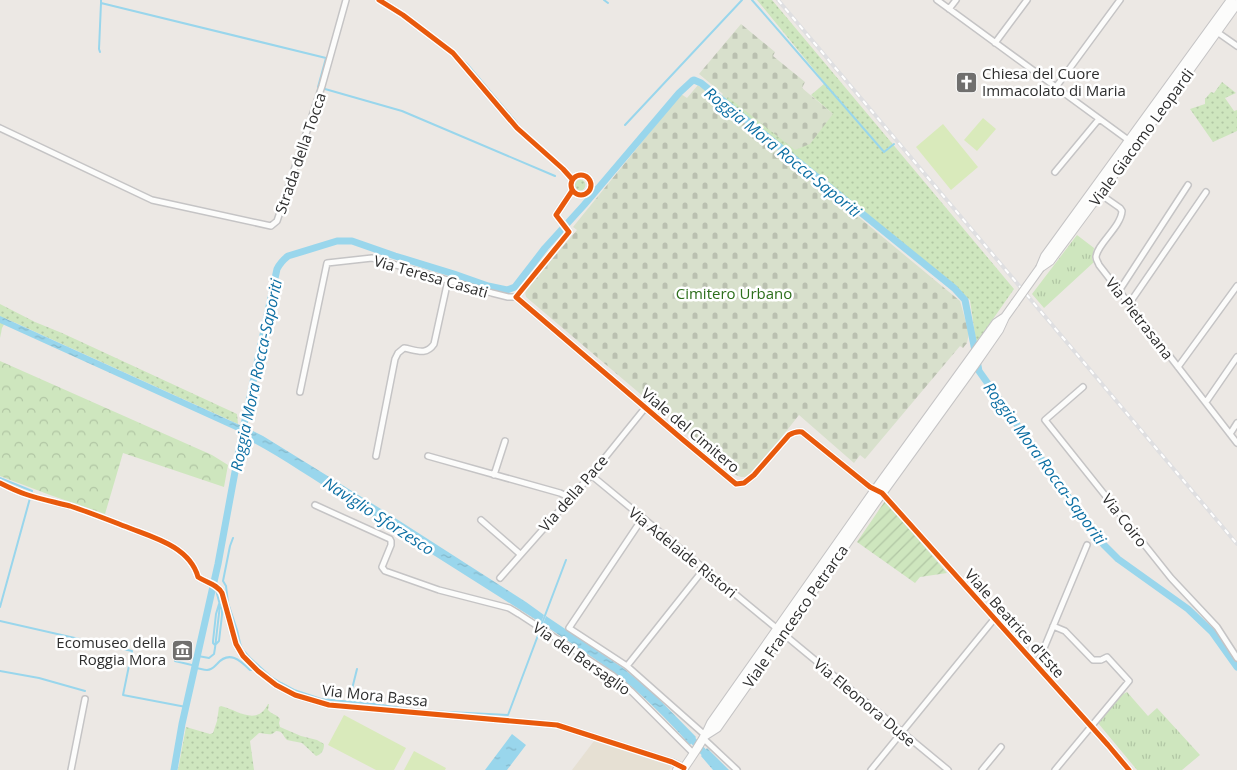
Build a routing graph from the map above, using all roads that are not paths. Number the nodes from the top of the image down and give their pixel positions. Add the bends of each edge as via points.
1 (346, 0) edge
2 (379, 0) edge
3 (937, 0) edge
4 (956, 0) edge
5 (1027, 0) edge
6 (1120, 0) edge
7 (1231, 0) edge
8 (1237, 4) edge
9 (949, 9) junction
10 (1217, 32) junction
11 (995, 43) junction
12 (1237, 46) edge
13 (1056, 87) junction
14 (1099, 119) junction
15 (0, 128) edge
16 (1132, 143) junction
17 (1055, 172) dead end
18 (572, 179) junction
19 (1188, 185) dead end
20 (572, 191) junction
21 (1206, 192) dead end
22 (1100, 194) junction
23 (1040, 268) junction
24 (448, 280) junction
25 (1237, 286) edge
26 (1119, 291) junction
27 (516, 297) junction
28 (1129, 304) junction
29 (981, 349) junction
30 (1237, 357) edge
31 (1178, 368) junction
32 (1083, 386) dead end
33 (300, 392) dead end
34 (1206, 402) junction
35 (645, 408) junction
36 (1237, 423) edge
37 (1230, 434) junction
38 (506, 441) dead end
39 (1237, 443) edge
40 (376, 456) dead end
41 (428, 456) dead end
42 (494, 475) junction
43 (591, 475) junction
44 (0, 483) edge
45 (878, 491) junction
46 (571, 498) junction
47 (315, 505) dead end
48 (642, 519) junction
49 (481, 520) dead end
50 (1087, 545) dead end
51 (520, 554) junction
52 (704, 569) junction
53 (500, 578) dead end
54 (995, 618) junction
55 (1053, 626) junction
56 (780, 631) junction
57 (1237, 658) edge
58 (1036, 665) junction
59 (627, 666) junction
60 (85, 699) dead end
61 (1091, 726) junction
62 (902, 732) junction
63 (704, 739) junction
64 (1002, 747) dead end
65 (694, 752) junction
66 (682, 769) edge
67 (71, 770) edge
68 (737, 770) edge
69 (871, 770) edge
70 (948, 770) edge
71 (982, 770) edge
72 (1055, 770) edge
73 (1129, 770) edge

1 - 15 street, Strada della Tocca via 322,88 277,221 271,226 152,200
2 - 18 street via 453,53 517,128
3 - 9 street
4 - 9 street
5 - 11 street
6 - 13 street
7 - 16 main road, Viale Giacomo Leopardi
8 - 10 main road, Viale Giacomo Leopardi
9 - 11 street
10 - 12 street
10 - 16 main road, Viale Giacomo Leopardi
11 - 13 street
13 - 14 street
14 - 16 street
14 - 17 street
16 - 22 main road, Viale Giacomo Leopardi
16 - 23 main road, Viale Giacomo Leopardi via 1045,256
18 - 20 street
18 - 20 street via 584,175 591,184 589,191 582,195
19 - 26 street
20 - 27 street via 556,215 569,232
21 - 28 street
22 - 23 main road, Viale Giacomo Leopardi via 1050,261
22 - 26 street, Via Pietrasana via 1122,211 1098,250 1096,259
23 - 29 main road, Viale Giacomo Leopardi, bridge via 1005,316 996,323
24 - 27 street, Via Teresa Casati
24 - 33 street, Via Teresa Casati via 372,258 327,264
24 - 40 street via 434,344 424,352 404,348 395,359
25 - 31 street
26 - 28 street, Via Pietrasana
27 - 35 street, Viale del Cimitero
28 - 31 street, Via Pietrasana
29 - 45 main road, Viale Giacomo Leopardi via 970,359
29 - 45 main road, Viale Giacomo Leopardi via 972,369
30 - 34 street
31 - 34 street, Via Pietrasana
32 - 57 street, Via Coiro via 1045,420 1170,578 1216,627
34 - 37 street, Via Pietrasana
35 - 43 street, Via della Pace
35 - 45 street, Viale del Cimitero via 736,484 754,476 789,435 798,431
36 - 37 street
37 - 39 street, Via Pietrasana
38 - 42 street
41 - 42 street
42 - 46 street
43 - 46 street, Via della Pace
43 - 48 street, Via Adelaide Ristori
44 - 66 street, Via Mora Bassa via 110,520 164,541 178,550 197,571 198,577 217,586 222,593 236,644 243,656 276,685 295,696 329,705 557,725 672,762
45 - 54 street, Viale Beatrice d'Este
45 - 56 main road, Viale Francesco Petrarca
46 - 51 street, Via della Pace
47 - 65 street, Via del Bersaglio via 390,539 391,546 382,567 385,571 439,590 509,608 612,675
48 - 52 street, Via Adelaide Ristori
48 - 59 street via 569,628
49 - 51 street
50 - 55 street
51 - 53 street, Via della Pace
52 - 56 street, Via Adelaide Ristori
52 - 59 street
54 - 58 street, Viale Beatrice d'Este
54 - 62 street
55 - 58 street
55 - 61 street via 1066,631 1093,660 1107,657 1129,681
56 - 62 street, Via Eleonora Duse
56 - 63 main road, Viale Francesco Petrarca via 717,728
58 - 61 street, Viale Beatrice d'Este
59 - 63 street
60 - 67 street
61 - 72 street
61 - 73 street, Viale Beatrice d'Este
62 - 69 street
62 - 70 street, Via Eleonora Duse
63 - 65 main road, Viale Francesco Petrarca
63 - 68 street
64 - 71 street
65 - 66 main road, Viale Francesco Petrarca

